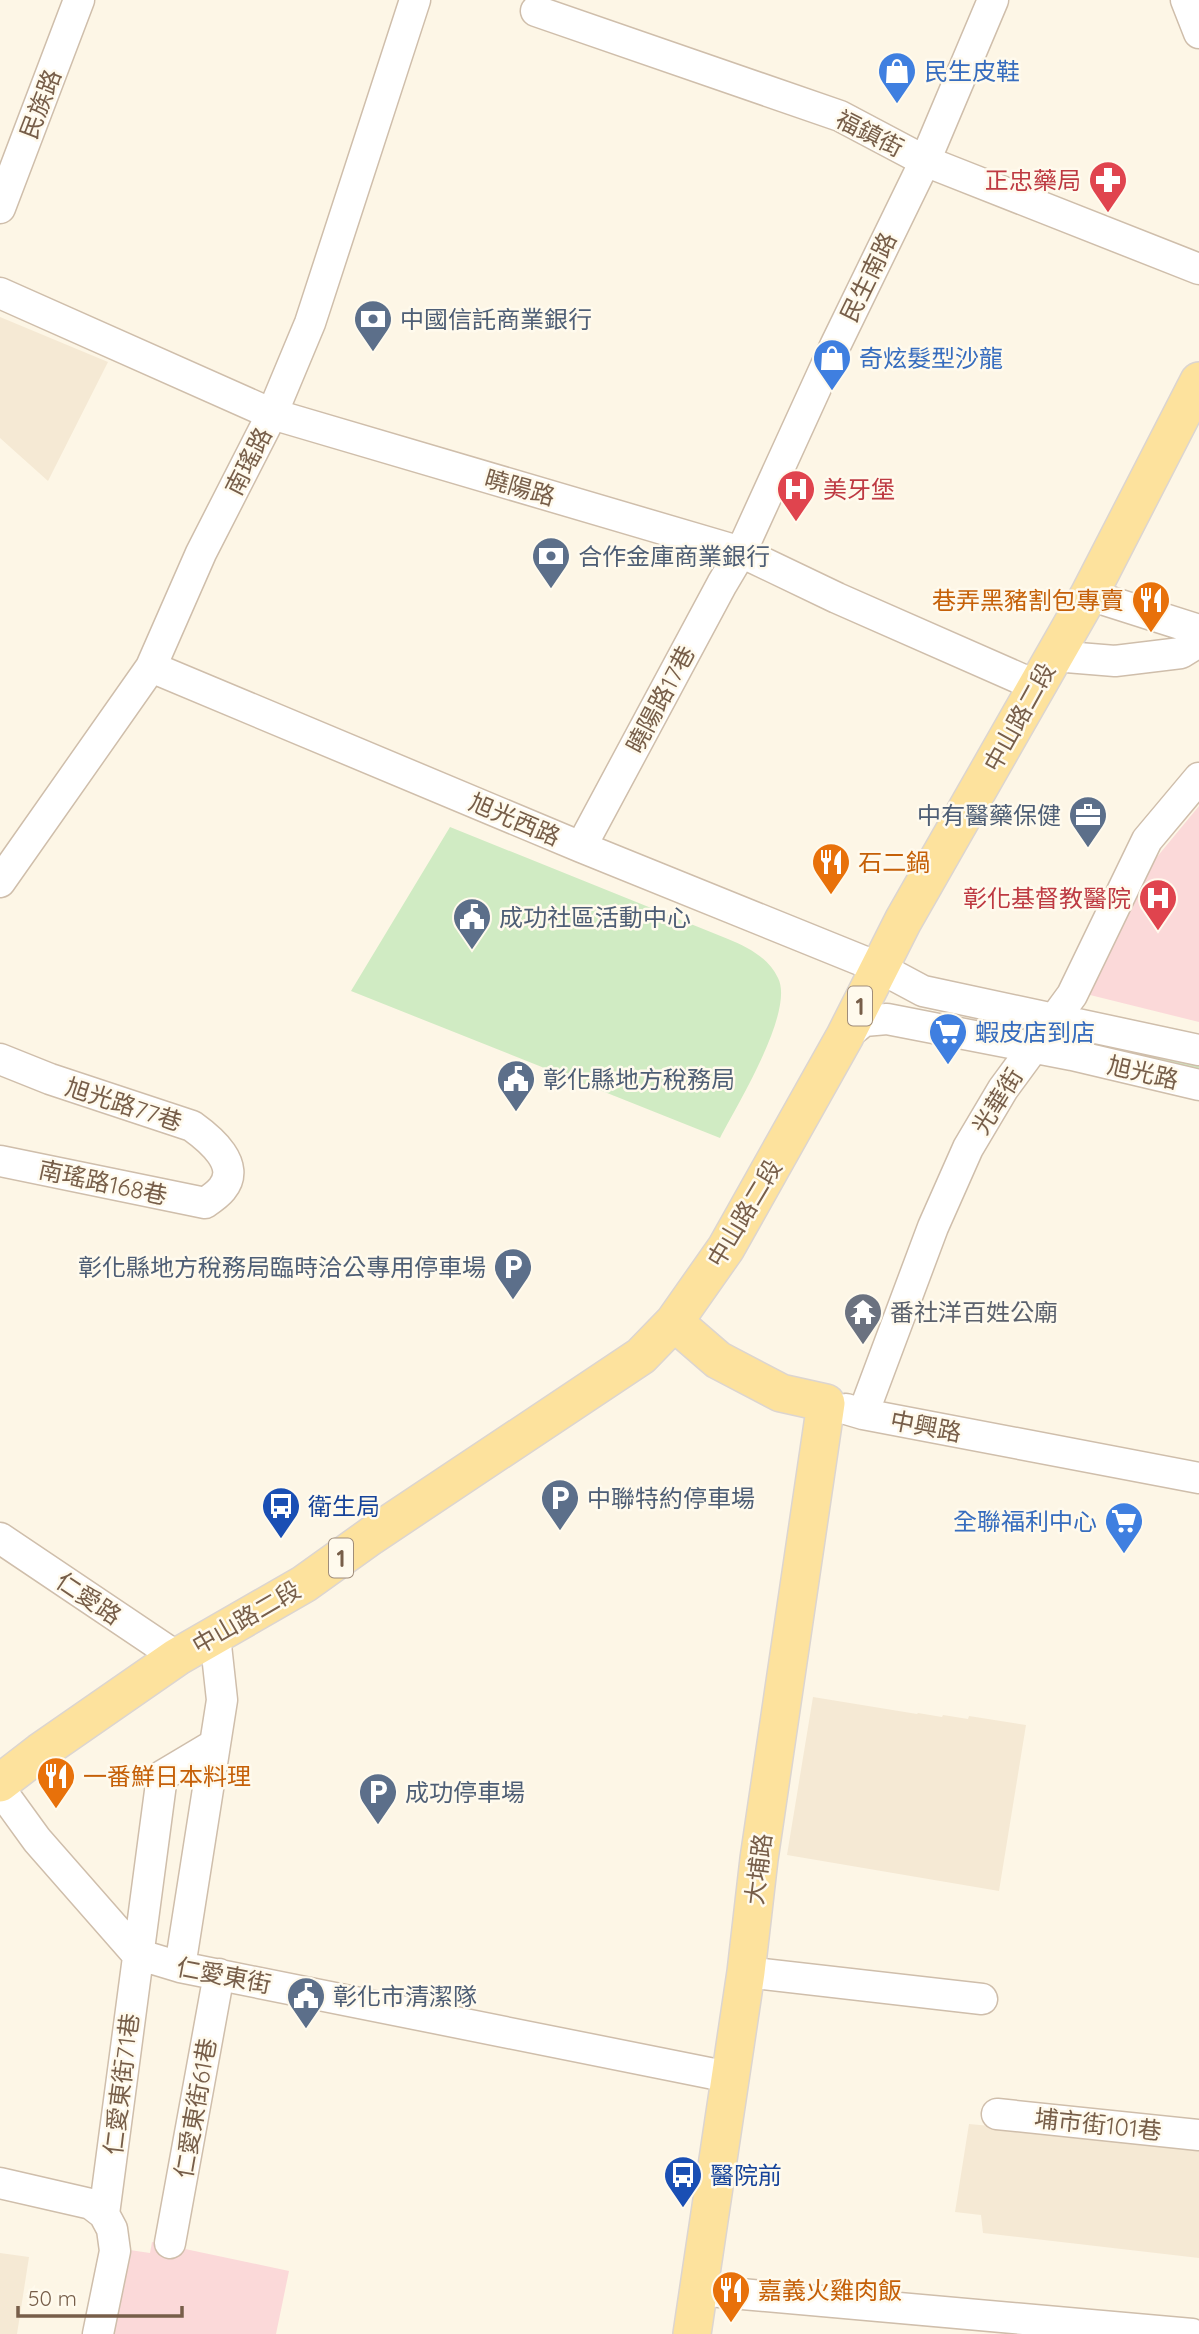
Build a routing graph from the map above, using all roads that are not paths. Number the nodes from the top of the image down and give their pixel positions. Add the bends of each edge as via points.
1 (79, 0) edge
2 (415, 0) edge
3 (993, 0) edge
4 (1186, 0) edge
5 (536, 10) dead end
6 (1199, 33) edge
7 (925, 161) junction
8 (0, 208) edge
9 (1199, 269) edge
10 (0, 293) edge
11 (1199, 381) edge
12 (272, 414) junction
13 (741, 552) junction
14 (1089, 595) junction
15 (1199, 630) edge
16 (1199, 642) edge
17 (151, 667) junction
18 (1046, 671) junction
19 (1199, 778) edge
20 (581, 847) junction
21 (0, 882) edge
22 (880, 968) junction
23 (1057, 1018) junction
24 (845, 1036) junction
25 (1032, 1048) junction
26 (1199, 1050) edge
27 (0, 1059) edge
28 (1199, 1085) edge
29 (0, 1161) edge
30 (205, 1203) joint
31 (674, 1322) junction
32 (826, 1403) junction
33 (863, 1414) junction
34 (1199, 1478) edge
35 (0, 1538) edge
36 (215, 1636) junction
37 (177, 1657) junction
38 (214, 1745) junction
39 (0, 1783) edge
40 (0, 1789) edge
41 (137, 1954) junction
42 (180, 1967) junction
43 (746, 1972) junction
44 (219, 1974) junction
45 (982, 1999) dead end
46 (729, 2077) junction
47 (996, 2114) dead end
48 (1199, 2135) edge
49 (0, 2183) edge
50 (104, 2214) junction
51 (170, 2243) dead end
52 (697, 2290) junction
53 (940, 2323) edge
54 (98, 2334) edge
55 (692, 2334) edge
56 (1192, 2334) edge

1 - 8 street, 民族路
2 - 12 street, 南瑤路 via 310,323
3 - 7 street, 民生南路
4 - 6 street
5 - 7 street, 福鎮街 via 840,116
7 - 9 street, 福鎮街
7 - 13 street, 民生南路
10 - 12 street, 曉陽路
11 - 14 main road, 中山路二段 / 1
12 - 13 street, 曉陽路
12 - 17 street, 南瑤路 via 201,553
13 - 18 street, 曉陽路 via 837,598
13 - 20 street, 曉陽路17巷
14 - 15 street
14 - 18 main road, 中山路二段 / 1
16 - 18 street, 曉陽路 via 1181,653
17 - 20 street, 旭光西路
17 - 21 street, 南瑤路
18 - 22 main road, 中山路二段 / 1
19 - 23 street, 光華街 via 1147,840
20 - 22 street, 旭光西路
22 - 23 street, 旭光路 via 923,991
22 - 24 main road, 中山路二段 / 1
23 - 25 street, 光華街
23 - 26 street, 旭光路
24 - 25 street, 旭光路 via 864,1021 887,1019
24 - 31 main road, 中山路二段 / 1 via 726,1248
25 - 28 street, 旭光路
25 - 33 street, 光華街 via 960,1165
27 - 30 street, 旭光路77巷 via 192,1126 224,1156 229,1174 224,1188
29 - 30 street, 南瑤路168巷
31 - 32 main road, 中興路 via 718,1360 781,1393
31 - 36 main road, 中山路二段 / 1 via 641,1356 304,1584
32 - 33 street, 中興路
32 - 43 main road, 大埔路
33 - 34 street, 中興路
35 - 37 street, 仁愛路
36 - 37 main road, 中山路二段 / 1
36 - 38 street via 222,1700
37 - 39 main road, 中山路二段 / 1
38 - 41 street, 仁愛東街71巷 via 162,1776
38 - 42 street
40 - 41 street via 37,1840
41 - 42 street, 仁愛東街
41 - 50 street, 仁愛東街71巷
42 - 44 street, 仁愛東街
43 - 45 street
43 - 46 main road, 大埔路
44 - 46 street, 仁愛東街
44 - 51 street, 仁愛東街61巷
46 - 52 main road, 大埔路
47 - 48 street, 埔市街101巷
49 - 50 street via 91,2204
50 - 54 street via 112,2229 115,2252
52 - 53 street
52 - 55 main road, 大埔路
53 - 56 street

